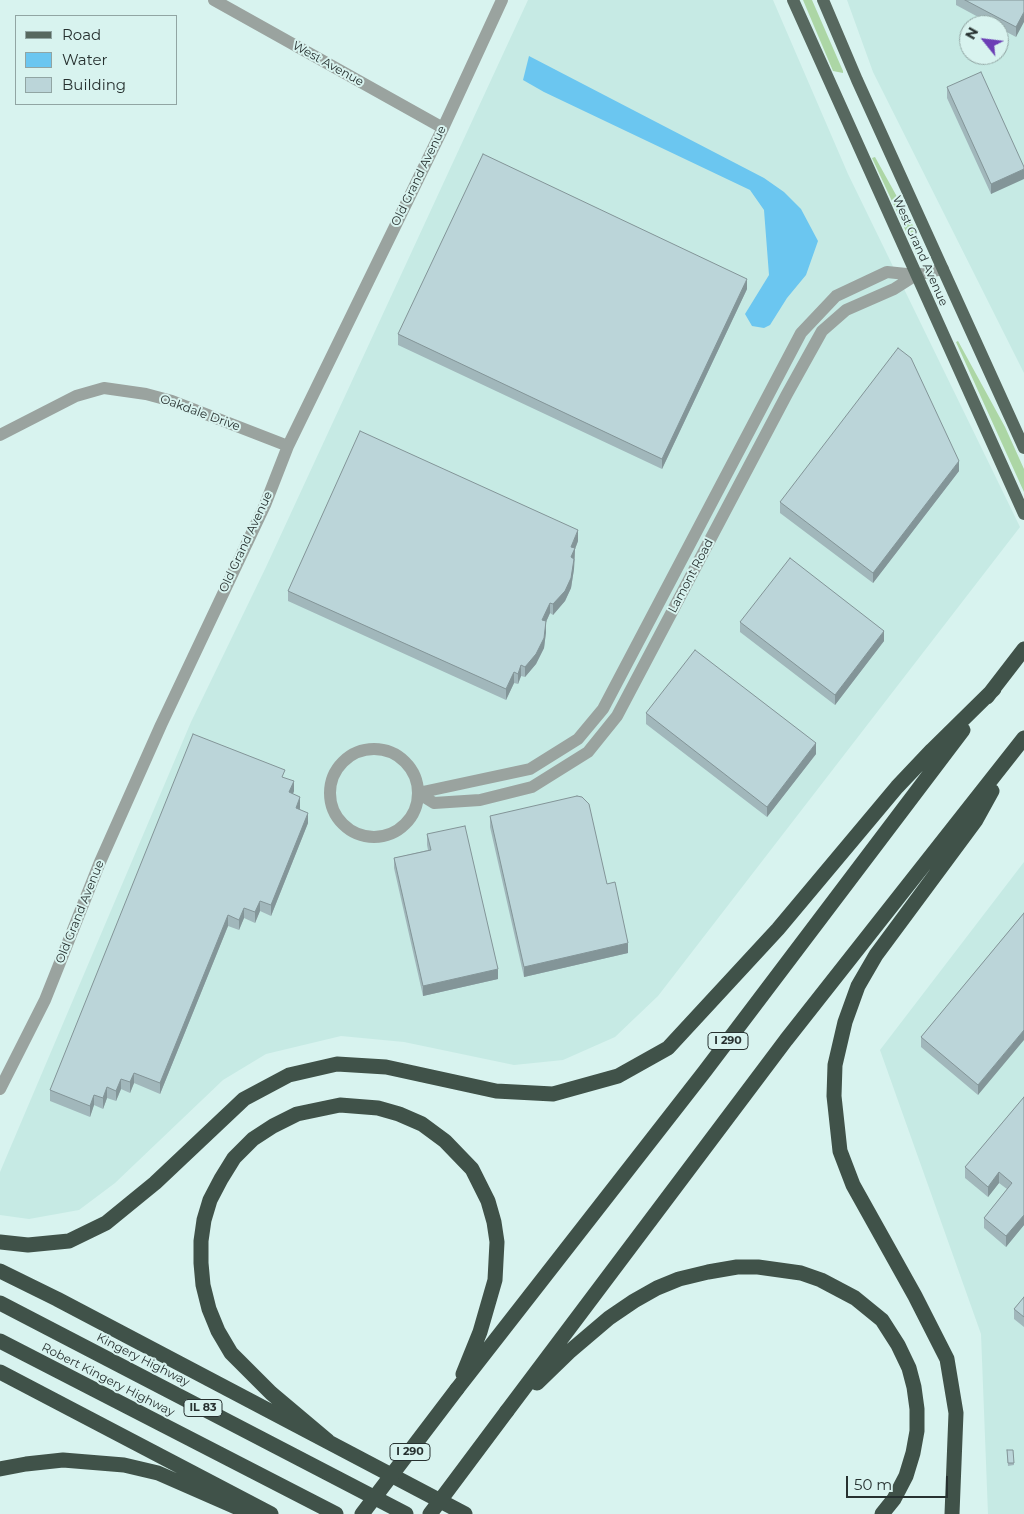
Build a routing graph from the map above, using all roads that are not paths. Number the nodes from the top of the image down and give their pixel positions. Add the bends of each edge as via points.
1 (214, 0) edge
2 (502, 0) edge
3 (793, 0) edge
4 (823, 0) edge
5 (443, 128) junction
6 (943, 269) junction
7 (916, 274) junction
8 (0, 435) edge
9 (288, 446) junction
10 (1024, 448) edge
11 (1024, 514) edge
12 (1024, 649) edge
13 (994, 689) junction
14 (1020, 743) edge
15 (418, 793) junction
16 (0, 1089) edge
17 (0, 1242) edge
18 (0, 1271) edge
19 (0, 1303) edge
20 (0, 1341) edge
21 (0, 1372) edge
22 (458, 1389) junction
23 (507, 1412) junction
24 (328, 1441) junction
25 (0, 1469) edge
26 (252, 1514) edge
27 (271, 1514) edge
28 (336, 1514) edge
29 (362, 1514) edge
30 (406, 1514) edge
31 (430, 1514) edge
32 (465, 1514) edge
33 (882, 1514) edge
34 (952, 1514) edge

1 - 5 street, West Avenue
2 - 5 street, Old Grand Avenue
3 - 7 main road, West Grand Avenue
4 - 6 main road, West Grand Avenue
5 - 9 street, Old Grand Avenue
6 - 7 street, Lamont Road
6 - 10 main road, West Grand Avenue
7 - 11 main road, West Grand Avenue
7 - 15 street, Lamont Road via 887,272 836,296 801,333 603,708 578,739 530,769
7 - 15 street, Lamont Road via 894,289 846,310 822,331 616,716 588,752 532,787 480,800 434,803
8 - 9 street, Oakdale Drive via 76,396 104,388 172,401
9 - 16 street, Old Grand Avenue via 265,504 100,862 45,1000
12 - 13 highway, I 290
13 - 17 highway via 897,787 778,930 668,1048 618,1076 553,1094 496,1091 386,1067 337,1064 289,1075 244,1099 155,1183 106,1223 70,1241 28,1245
13 - 22 highway, I 290 via 705,1071
14 - 23 highway via 786,1040
14 - 34 highway via 976,820 858,986 835,1065 834,1096 840,1151 846,1168 947,1359 956,1413
15 - 15 street via 416,778 408,765 382,749 367,749 342,762 330,784 329,798 333,811 350,831 377,838 402,828 416,806
18 - 24 highway
19 - 30 highway, Kingery Highway / IL 83
20 - 28 highway, Robert Kingery Highway / IL 83
21 - 27 highway
22 - 24 highway via 480,1332 495,1280 497,1242 494,1222 479,1182 463,1158 445,1141 422,1124 399,1114 378,1108 340,1105 297,1114 254,1139 234,1158 221,1179 204,1220 201,1242 203,1285 218,1331 231,1353 271,1393
22 - 29 highway, I 290, bridge
23 - 31 highway, bridge
23 - 33 highway via 609,1318 657,1288 679,1279 737,1268 801,1273 844,1291 882,1320 909,1368 917,1409 913,1453 906,1476
24 - 32 highway
25 - 26 highway via 64,1460 124,1465 158,1473

